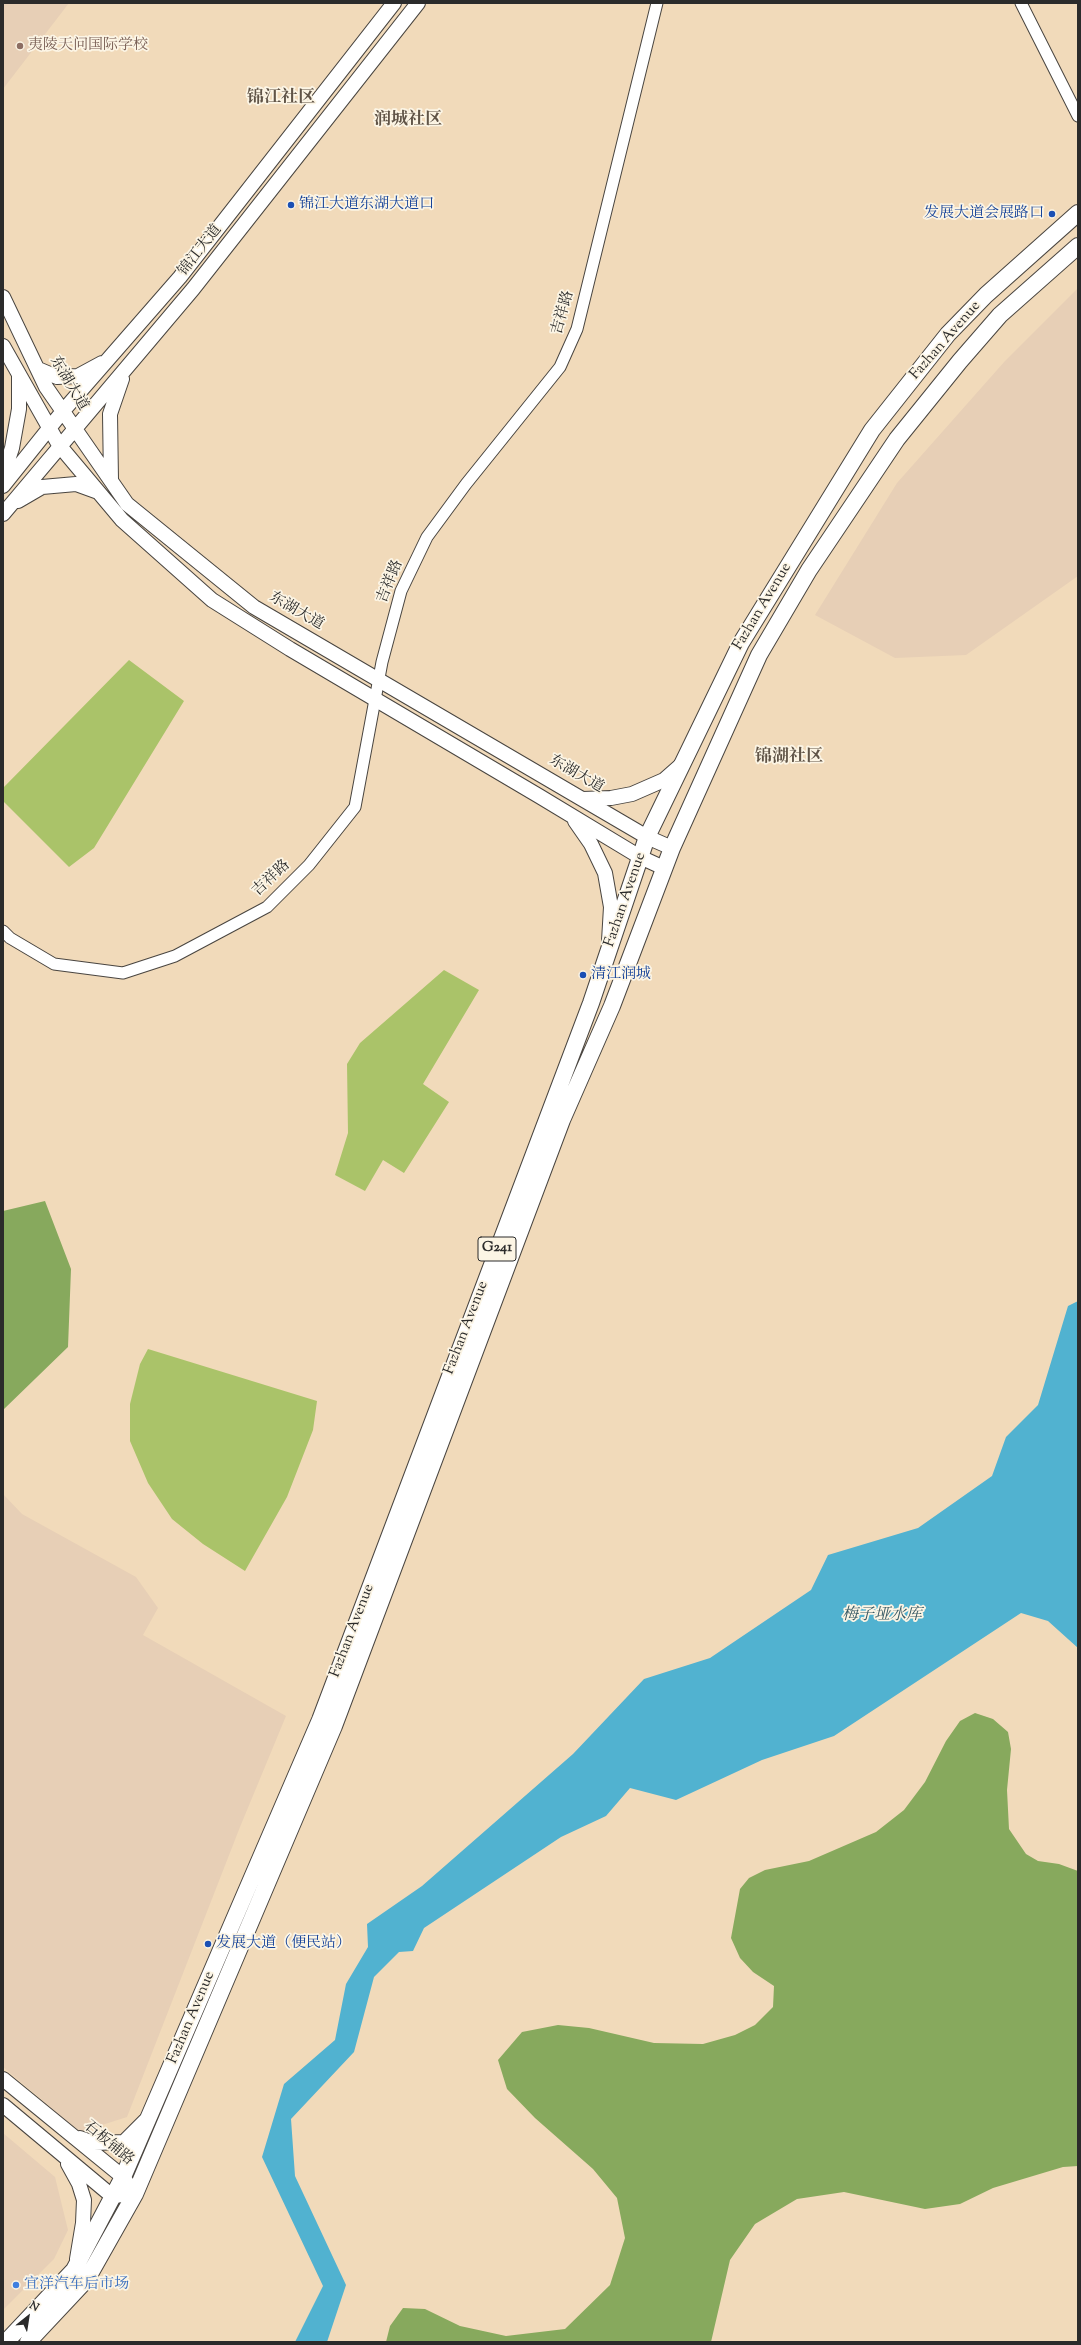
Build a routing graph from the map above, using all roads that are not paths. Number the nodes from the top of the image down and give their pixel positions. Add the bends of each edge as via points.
1 (394, 3) edge
2 (418, 3) edge
3 (657, 3) edge
4 (1021, 3) edge
5 (1078, 116) edge
6 (1078, 212) edge
7 (1078, 246) edge
8 (3, 297) edge
9 (3, 346) edge
10 (108, 361) junction
11 (38, 369) junction
12 (125, 370) junction
13 (18, 376) junction
14 (63, 411) junction
15 (50, 429) junction
16 (76, 429) junction
17 (60, 445) junction
18 (3, 475) edge
19 (111, 480) junction
20 (3, 486) edge
21 (100, 493) junction
22 (6, 510) edge
23 (379, 680) junction
24 (376, 700) junction
25 (681, 765) junction
26 (582, 799) junction
27 (571, 815) junction
28 (647, 837) junction
29 (672, 848) junction
30 (640, 857) junction
31 (664, 868) junction
32 (3, 931) edge
33 (608, 951) junction
34 (3, 2079) edge
35 (3, 2105) edge
36 (151, 2113) junction
37 (71, 2135) junction
38 (61, 2153) junction
39 (123, 2177) junction
40 (135, 2194) junction
41 (112, 2196) junction
42 (74, 2270) junction
43 (6, 2342) edge
44 (28, 2342) edge

1 - 10 main road, 锦江大道 via 184,270
2 - 12 main road, 锦江大道 via 193,289
3 - 23 street, 吉祥路 via 577,329 560,367 466,484 428,537 401,591
4 - 5 street
6 - 25 highway, Fazhan Avenue / G241 via 986,295 948,334 872,430 741,643
7 - 29 highway, Fazhan Avenue / G241 via 1000,315 893,445 810,570 760,654
8 - 11 main road, 东湖大道
9 - 13 main road
10 - 11 main road via 78,376 57,377
10 - 14 main road, 锦江大道
11 - 14 main road, 东湖大道 via 46,387
12 - 16 main road, 锦江大道
12 - 19 main road via 110,414
13 - 15 main road
13 - 18 main road via 19,409 12,448
14 - 15 main road, 锦江大道
14 - 16 main road, 东湖大道
15 - 17 main road
15 - 20 main road, 锦江大道
16 - 17 main road, 锦江大道
16 - 19 main road, 东湖大道
17 - 21 main road
17 - 22 main road, 锦江大道
19 - 23 main road, 东湖大道 via 127,504 254,607
21 - 22 main road via 76,484 42,487
21 - 24 main road via 122,520 212,600
23 - 24 street, 吉祥路
23 - 26 main road, 东湖大道
24 - 27 main road
24 - 32 street, 吉祥路 via 355,807 309,864 267,907 176,956 123,973 54,964 10,938
25 - 26 main road via 664,780 632,794
25 - 28 highway, Fazhan Avenue / G241
26 - 28 main road, 东湖大道
27 - 30 main road
27 - 33 main road via 592,844 605,873 610,907
28 - 29 main road, 东湖大道
28 - 30 highway, Fazhan Avenue / G241
29 - 31 highway, Fazhan Avenue / G241
30 - 31 main road
30 - 33 highway, Fazhan Avenue / G241
31 - 40 highway, Fazhan Avenue / G241 via 612,1006 562,1120 334,1726
33 - 36 highway, Fazhan Avenue / G241 via 591,1003 320,1720
34 - 37 main road, 石板铺路
35 - 38 main road
36 - 37 main road via 139,2129 124,2142 94,2143
36 - 39 highway, Fazhan Avenue / G241
37 - 39 main road, 石板铺路
38 - 41 main road
38 - 42 main road via 80,2184 84,2200 83,2223
39 - 40 main road, 石板铺路
39 - 41 highway, Fazhan Avenue / G241
40 - 41 main road
40 - 44 highway, Fazhan Avenue / G241 via 87,2279
41 - 42 highway, Fazhan Avenue / G241
42 - 43 highway, Fazhan Avenue / G241

